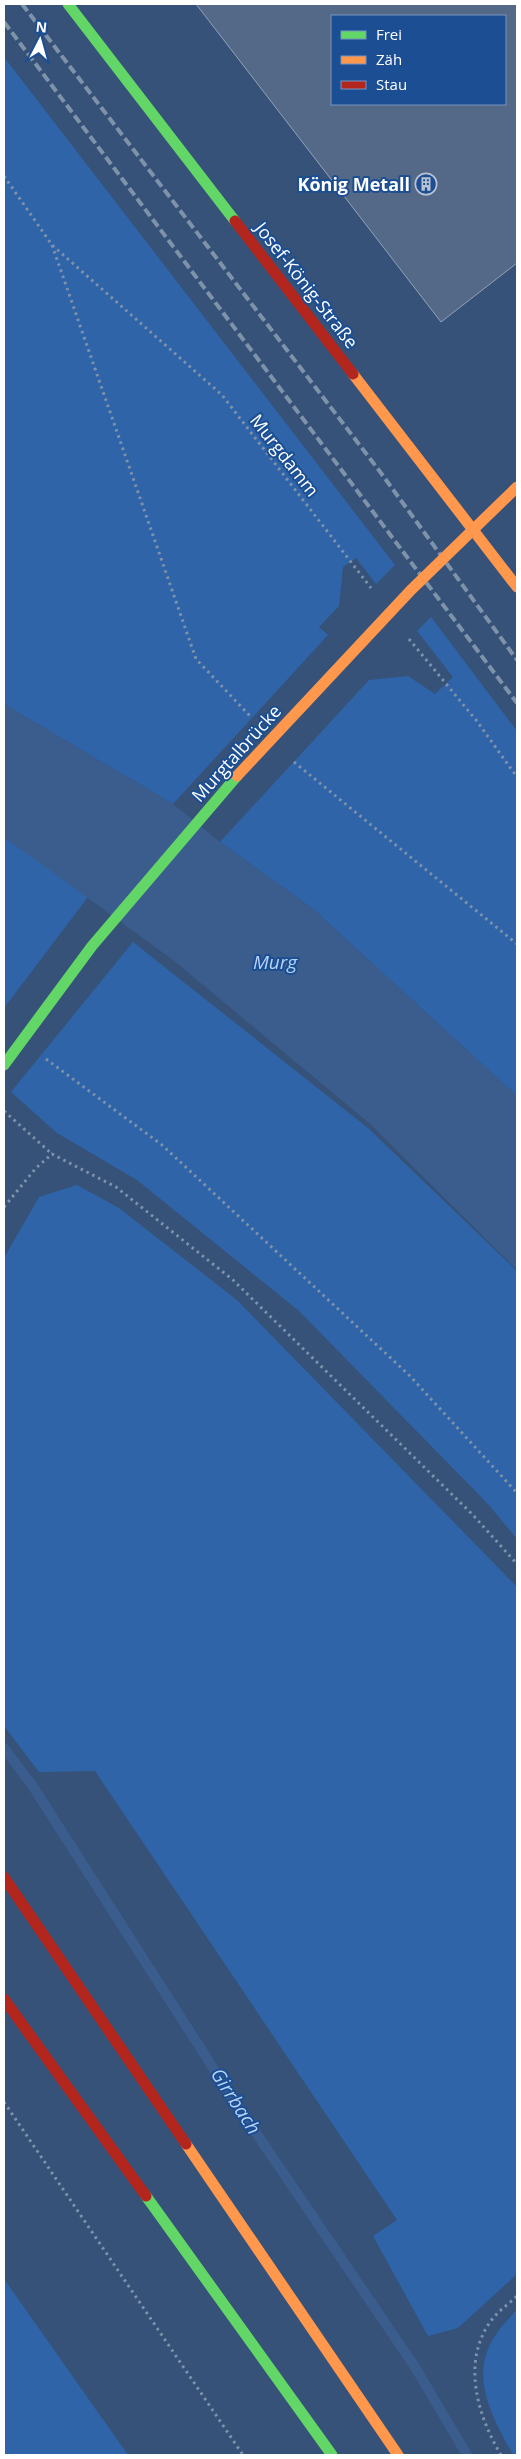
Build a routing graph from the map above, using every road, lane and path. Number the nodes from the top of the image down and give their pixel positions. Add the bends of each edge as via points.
1 (68, 4) edge
2 (4, 176) edge
3 (52, 245) junction
4 (517, 487) edge
5 (517, 587) edge
6 (376, 595) dead end
7 (405, 634) dead end
8 (256, 722) dead end
9 (289, 757) dead end
10 (517, 777) edge
11 (517, 944) edge
12 (43, 1056) dead end
13 (4, 1064) edge
14 (4, 1111) edge
15 (52, 1154) junction
16 (4, 1207) edge
17 (517, 1493) edge
18 (517, 1564) edge
19 (4, 1876) edge
20 (4, 1999) edge
21 (4, 2102) edge
22 (517, 2296) edge
23 (243, 2455) edge
24 (332, 2455) edge
25 (398, 2455) edge
26 (501, 2455) edge

1 - 5 street, Josef-König-Straße
2 - 3 path, Murgdamm
3 - 6 path, Murgdamm via 222,395
3 - 8 path via 196,659
4 - 13 street, Murgtalbrücke, bridge via 411,590 243,769 92,946
7 - 10 path via 476,720
9 - 11 path
12 - 17 path via 162,1145 410,1376
14 - 15 path
15 - 16 path
15 - 18 path via 116,1187 233,1280 466,1508
19 - 25 street
20 - 24 street
21 - 23 path
22 - 26 path via 494,2318 477,2350 475,2394 489,2435

